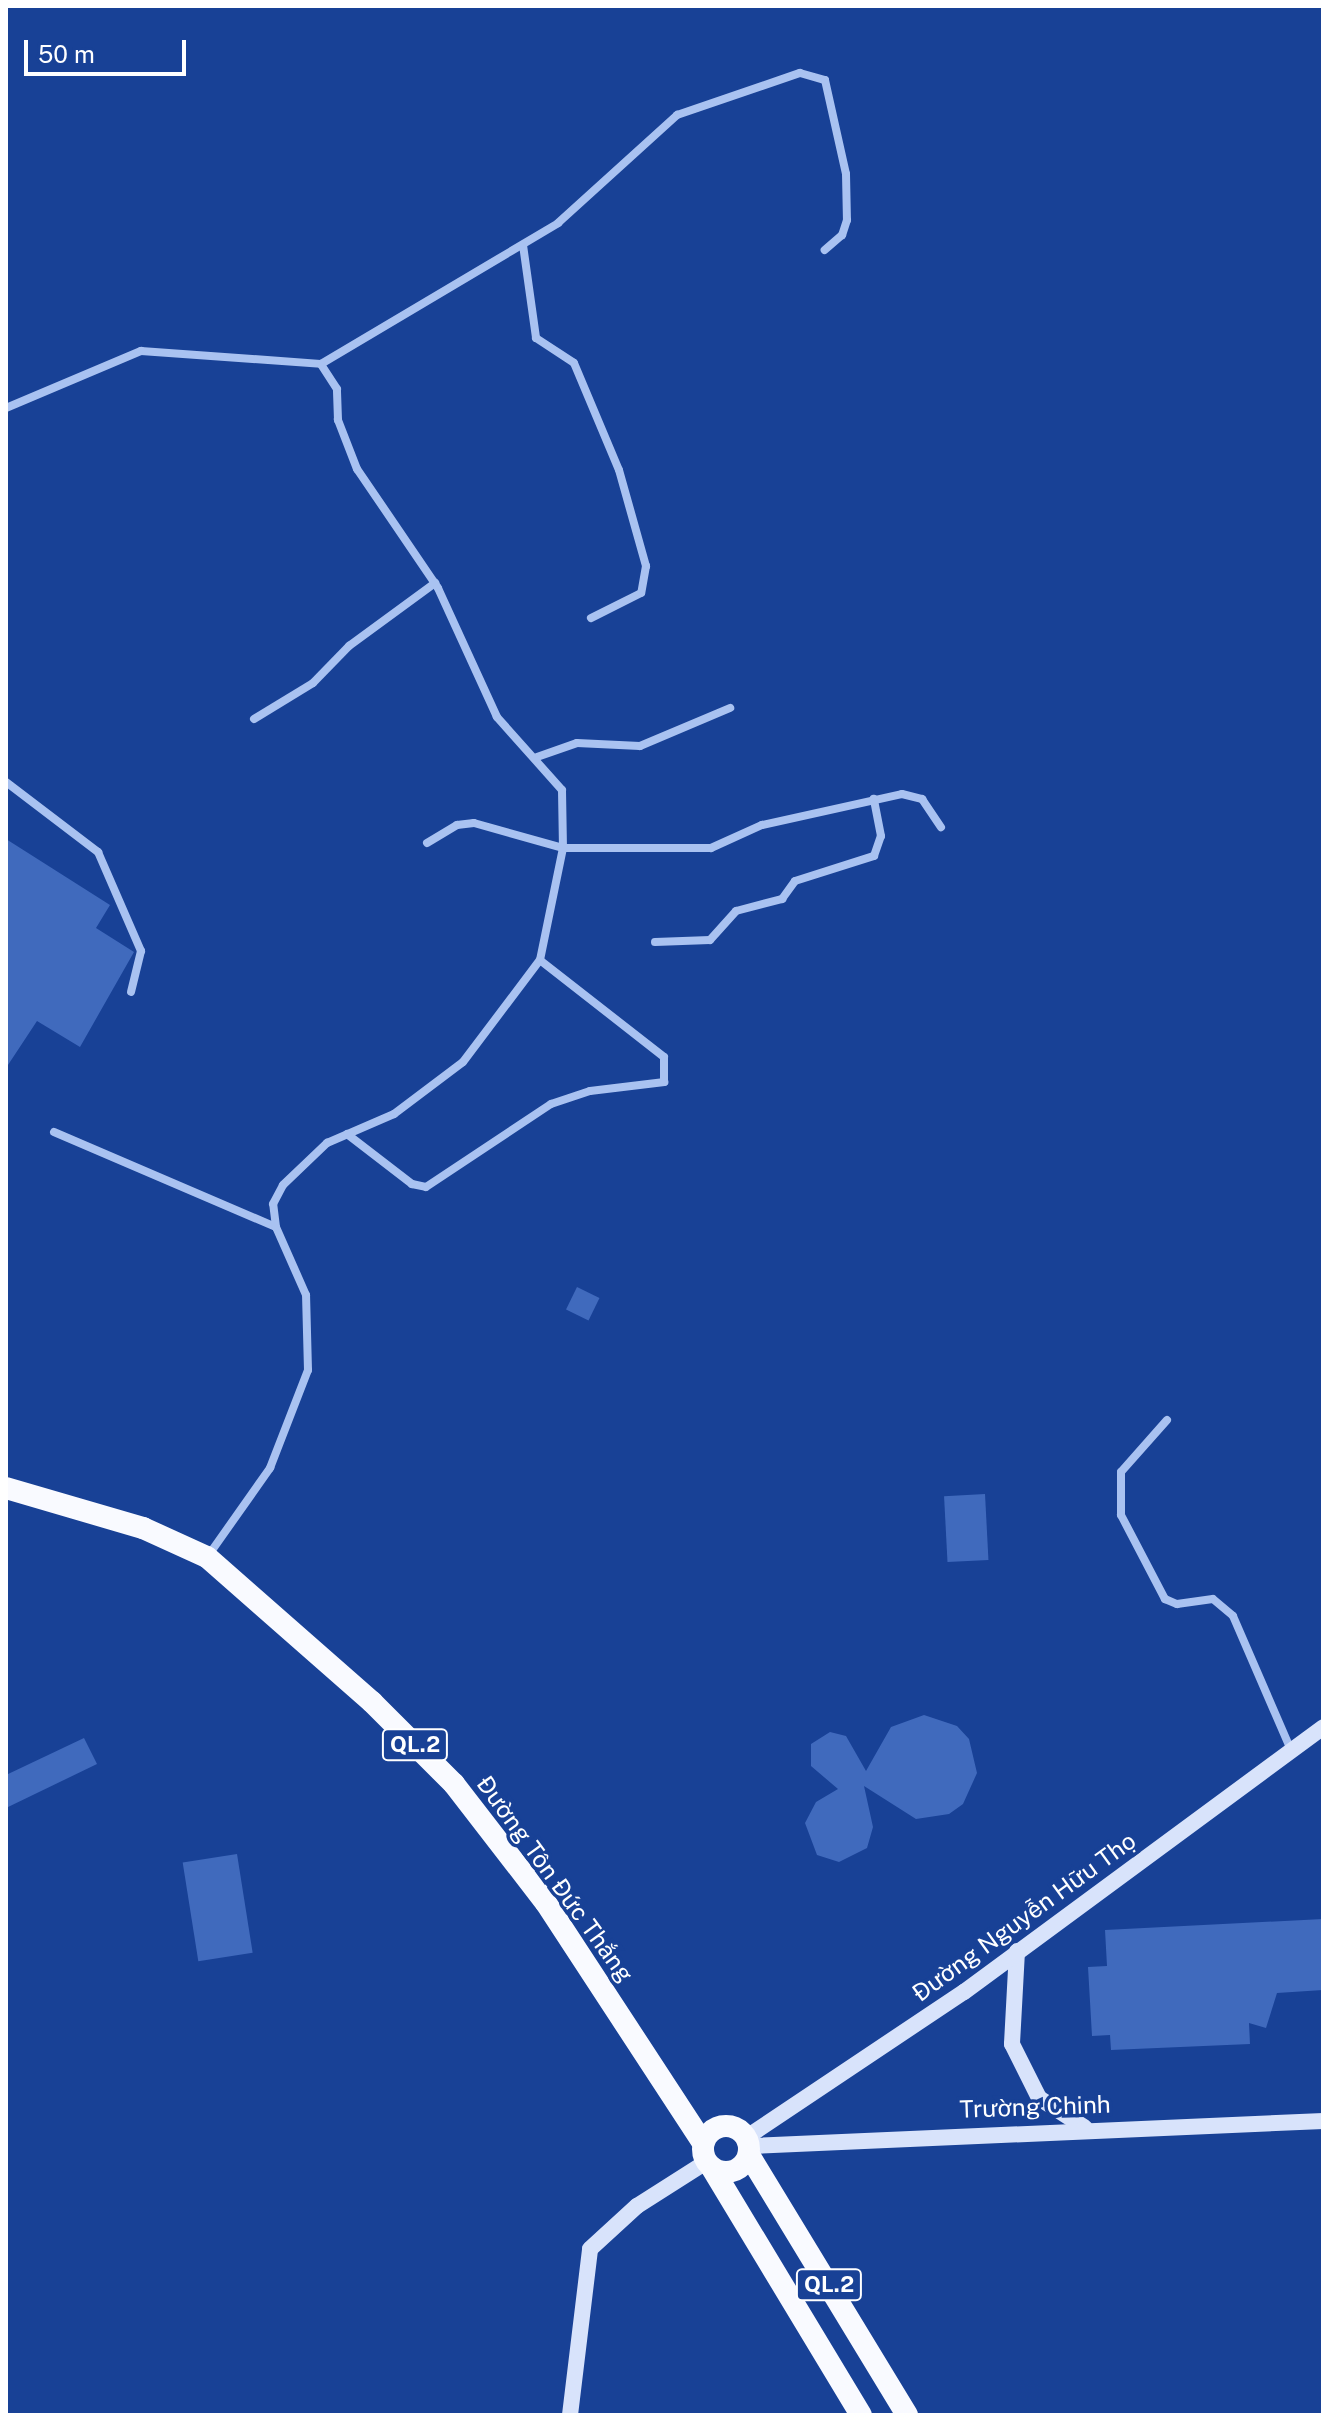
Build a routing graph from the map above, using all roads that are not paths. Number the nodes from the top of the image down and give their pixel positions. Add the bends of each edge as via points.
1 (523, 245) junction
2 (825, 250) dead end
3 (321, 364) junction
4 (6, 408) edge
5 (435, 583) junction
6 (591, 618) dead end
7 (730, 708) dead end
8 (254, 719) dead end
9 (537, 757) junction
10 (6, 782) edge
11 (874, 799) junction
12 (941, 827) dead end
13 (427, 843) dead end
14 (563, 848) junction
15 (655, 942) dead end
16 (540, 960) junction
17 (131, 992) dead end
18 (54, 1132) dead end
19 (347, 1134) junction
20 (276, 1227) junction
21 (1167, 1420) dead end
22 (6, 1488) edge
23 (207, 1557) junction
24 (1323, 1727) edge
25 (1291, 1750) junction
26 (1017, 1951) junction
27 (1323, 2121) edge
28 (1085, 2128) junction
29 (749, 2146) junction
30 (707, 2158) junction
31 (570, 2415) edge
32 (861, 2415) edge
33 (907, 2415) edge

1 - 2 street via 558,223 677,115 812,73 828,88 846,174 847,220
1 - 3 street
1 - 6 street via 536,338 574,363 619,470 648,574 641,593
3 - 4 street via 150,349
3 - 5 street via 337,389 338,420 357,469
5 - 8 street via 349,646 305,690
5 - 9 street via 497,717
7 - 9 street via 640,746 577,743
9 - 14 street via 562,790
10 - 17 street via 98,852 141,951
11 - 12 street via 915,794
11 - 14 street via 762,825 711,848
11 - 15 street via 881,836 874,856 795,881 782,899 736,911 710,940
13 - 14 street via 457,825 474,823
14 - 16 street
16 - 19 street via 463,1062 394,1114
16 - 19 street via 664,1057 664,1082 590,1091 551,1104 426,1187 412,1184
18 - 20 street
19 - 20 street via 327,1143 290,1175 273,1204
20 - 23 street via 306,1295 308,1370 270,1468
21 - 25 street via 1121,1472 1121,1515 1165,1599 1177,1604 1213,1599 1233,1616
22 - 23 highway, Đường Tôn Đức Thắng / QL.2 via 143,1528
23 - 30 highway, Đường Tôn Đức Thắng / QL.2 via 372,1702 454,1784 546,1903
24 - 25 main road, Đường Nguyễn Hữu Thọ
25 - 26 main road, Đường Nguyễn Hữu Thọ
26 - 28 main road via 1012,2044 1039,2098
26 - 29 main road, Đường Nguyễn Hữu Thọ
27 - 28 main road, Trường Chinh
28 - 29 main road, Trường Chinh
29 - 30 highway via 730,2173
29 - 30 highway via 723,2126
29 - 33 highway, QL.2
30 - 31 main road via 637,2206 590,2249
30 - 32 highway, QL.2

